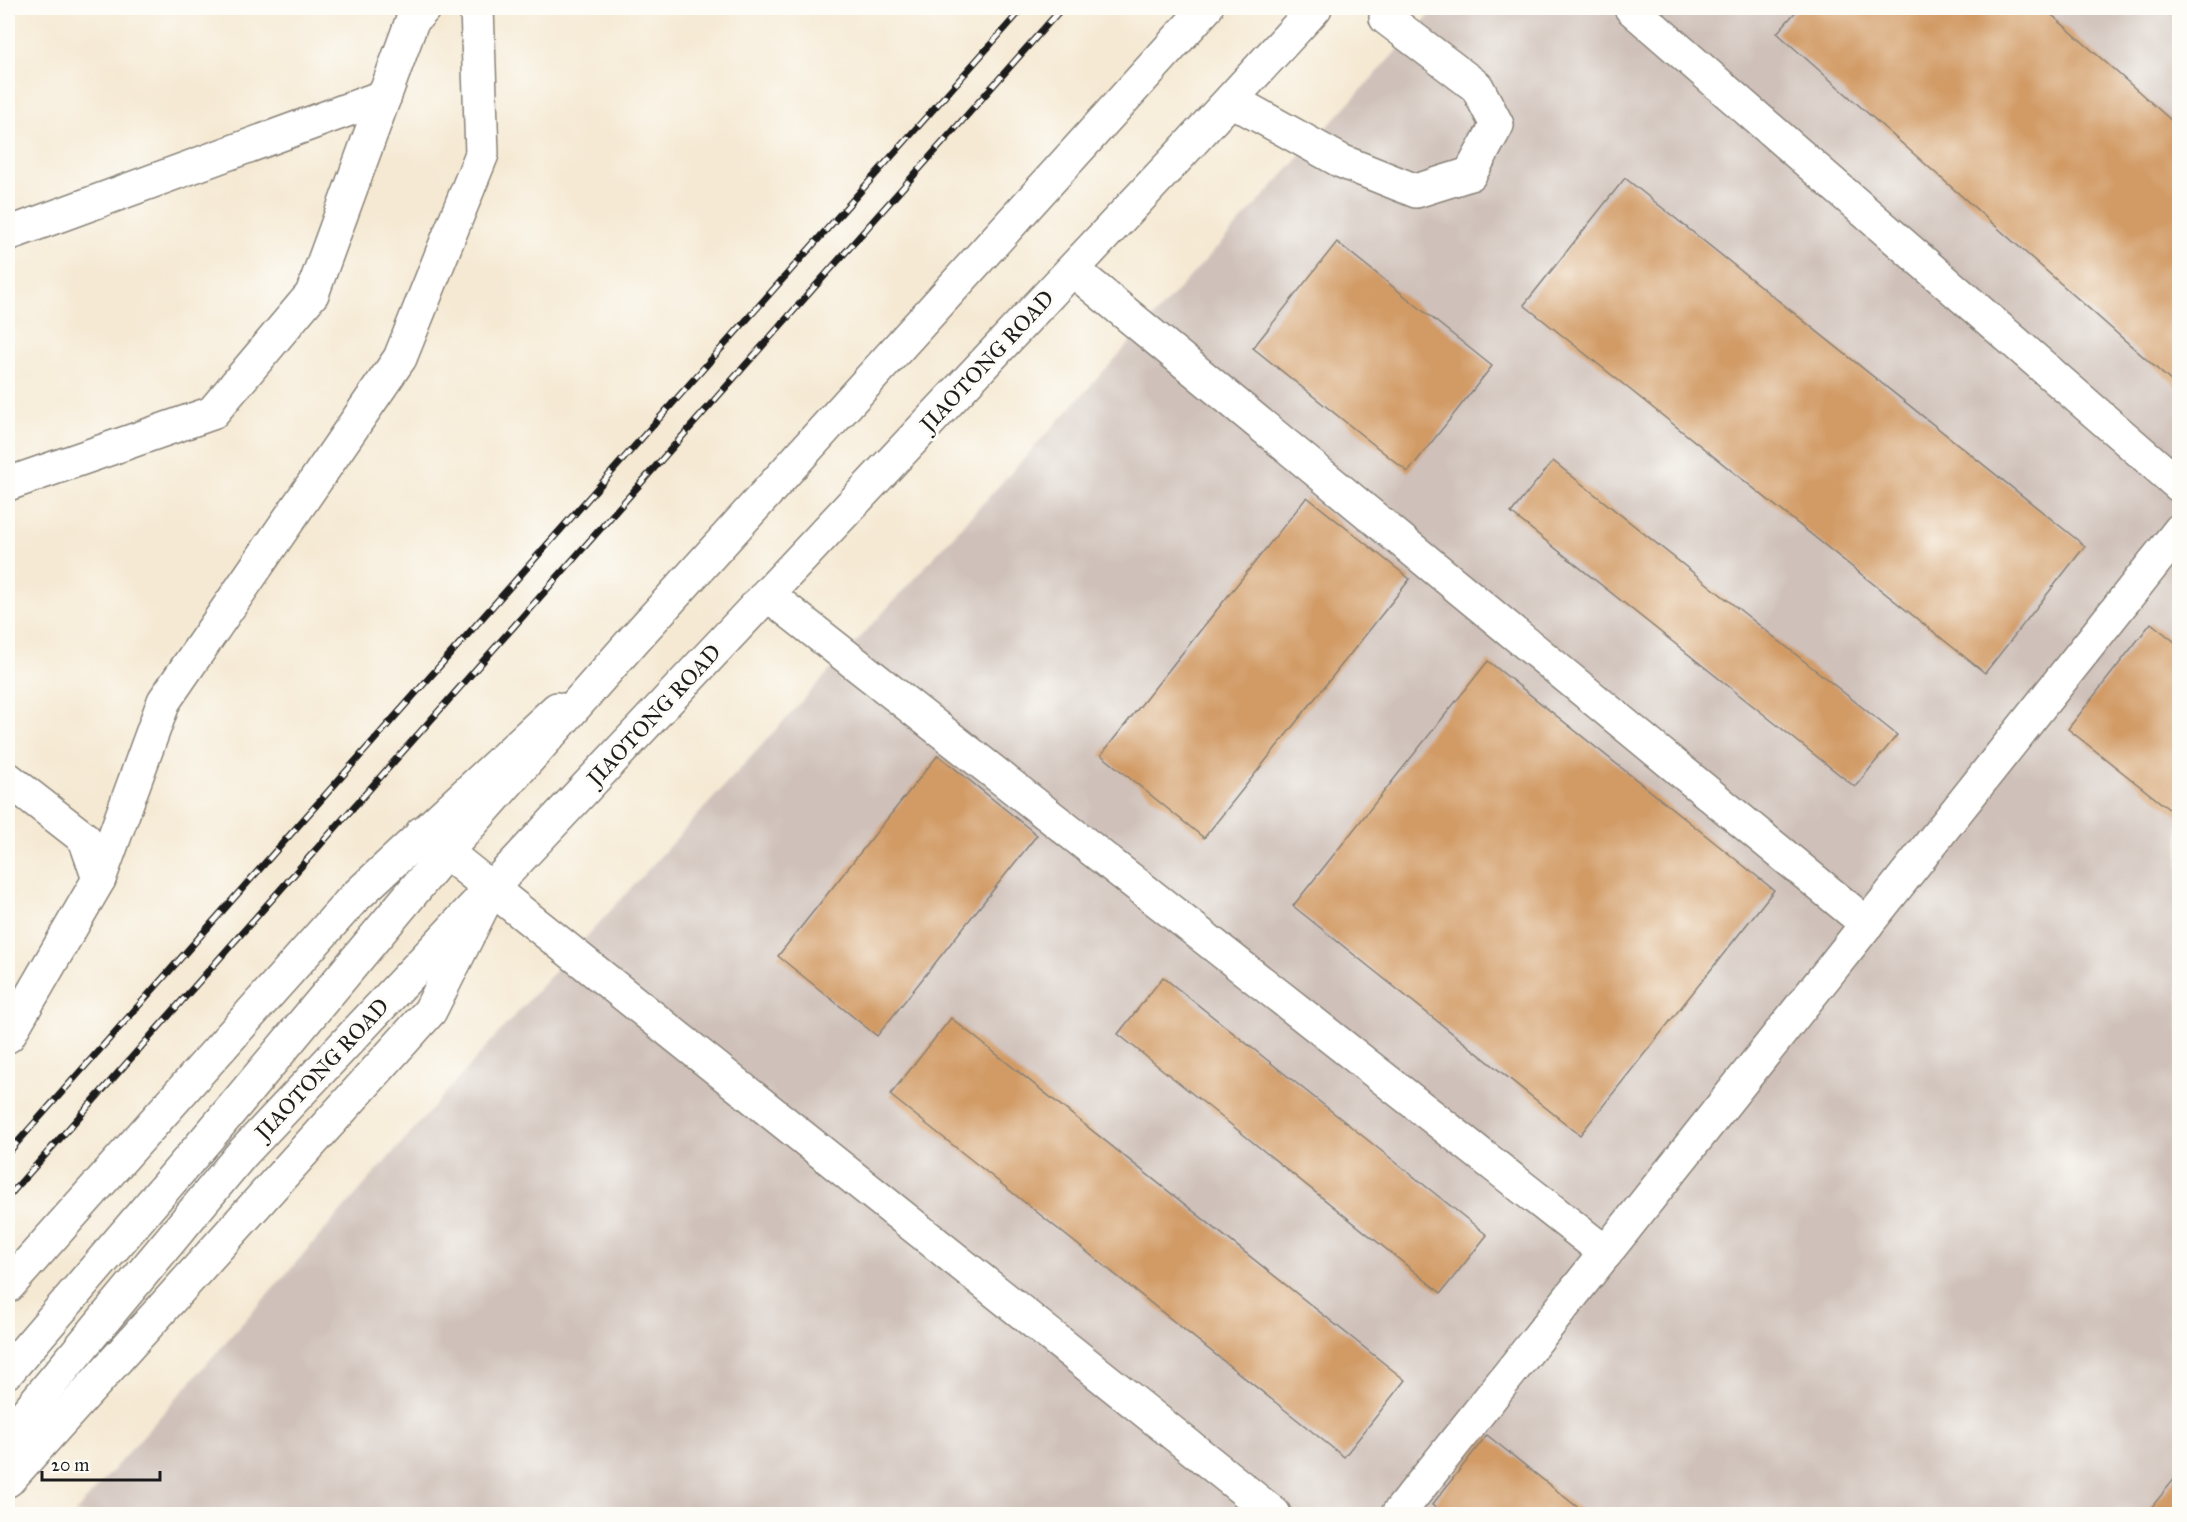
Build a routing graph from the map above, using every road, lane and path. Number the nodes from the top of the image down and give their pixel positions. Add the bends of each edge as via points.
1 (424, 8) edge
2 (477, 8) edge
3 (1206, 8) edge
4 (1315, 8) edge
5 (1631, 8) edge
6 (1386, 18) dead end
7 (385, 96) junction
8 (1231, 100) junction
9 (8, 234) edge
10 (1073, 270) junction
11 (8, 484) edge
12 (2180, 486) edge
13 (2180, 530) edge
14 (767, 594) junction
15 (8, 779) edge
16 (434, 842) junction
17 (99, 879) junction
18 (492, 888) junction
19 (1868, 924) junction
20 (8, 1036) edge
21 (1606, 1253) junction
22 (8, 1286) edge
23 (8, 1371) edge
24 (8, 1435) edge
25 (8, 1480) edge
26 (1274, 1515) edge
27 (1398, 1515) edge

1 - 7 street via 412,21
2 - 17 street via 482,154 400,358 164,701
3 - 16 street, JIAOTONG ROAD via 638,635
4 - 8 street, JIAOTONG ROAD
5 - 12 street
6 - 8 street via 1477,87 1497,125 1470,174 1416,191 1341,161
7 - 9 street
7 - 11 street via 312,294 212,413
8 - 10 street, JIAOTONG ROAD
10 - 14 street, JIAOTONG ROAD
10 - 19 street
13 - 19 street
14 - 18 street, JIAOTONG ROAD
14 - 21 street
15 - 17 street via 85,839
16 - 18 street
16 - 22 street via 352,900
16 - 23 street, JIAOTONG ROAD via 216,1128
17 - 20 street
18 - 24 street, JIAOTONG ROAD via 241,1155
18 - 25 street via 430,1011
18 - 26 street
19 - 21 street
21 - 27 street

